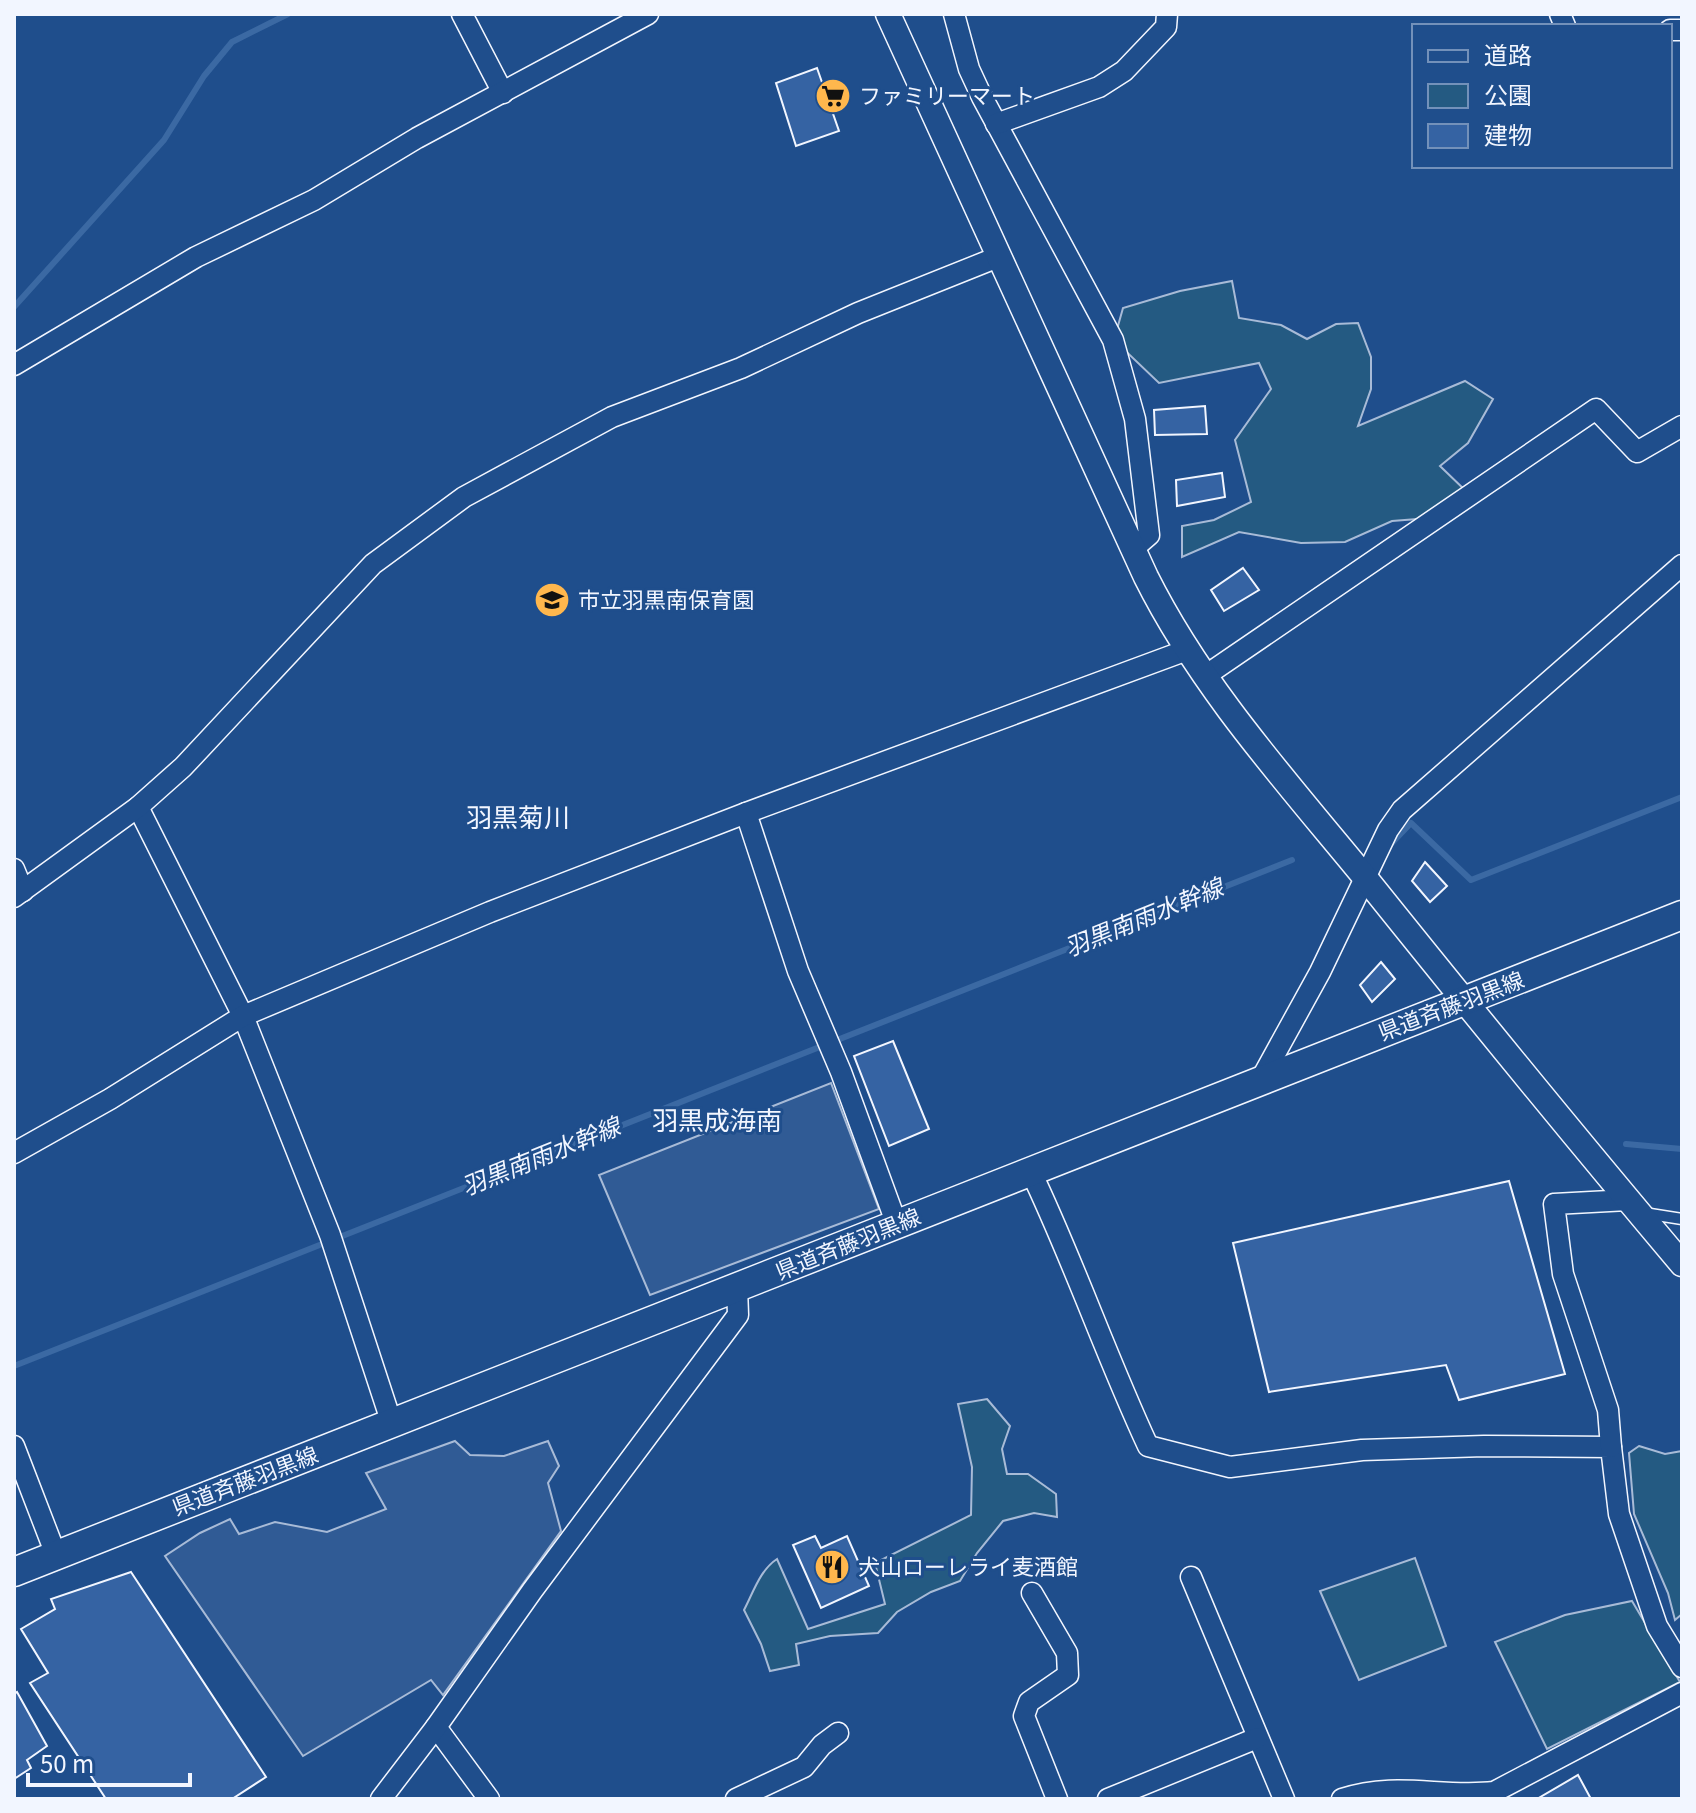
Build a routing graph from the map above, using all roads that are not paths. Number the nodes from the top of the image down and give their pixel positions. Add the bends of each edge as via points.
1 (462, 14) edge
2 (648, 14) edge
3 (888, 14) edge
4 (954, 14) edge
5 (1167, 14) edge
6 (503, 93) junction
7 (996, 124) junction
8 (998, 257) junction
9 (14, 365) edge
10 (1682, 426) edge
11 (1134, 548) junction
12 (1682, 565) edge
13 (1187, 650) junction
14 (1205, 676) junction
15 (138, 807) junction
16 (746, 813) junction
17 (14, 869) edge
18 (1364, 877) junction
19 (19, 894) edge
20 (1682, 915) edge
21 (1463, 1001) junction
22 (243, 1016) junction
23 (1260, 1081) junction
24 (14, 1153) edge
25 (1031, 1172) junction
26 (1633, 1206) junction
27 (1682, 1219) edge
28 (897, 1225) junction
29 (1682, 1264) edge
30 (737, 1288) junction
31 (392, 1424) junction
32 (14, 1446) edge
33 (1611, 1447) junction
34 (56, 1555) junction
35 (14, 1572) edge
36 (1191, 1577) dead end
37 (1032, 1593) dead end
38 (1682, 1667) edge
39 (1682, 1693) edge
40 (436, 1727) junction
41 (838, 1733) dead end
42 (1257, 1738) junction
43 (1496, 1796) edge
44 (381, 1799) edge
45 (489, 1799) edge
46 (736, 1799) edge
47 (1057, 1799) edge
48 (1108, 1799) edge
49 (1284, 1799) edge
50 (1342, 1799) edge

1 - 6 street
2 - 6 street
3 - 8 street
4 - 7 street via 969,69
5 - 7 street via 1166,27 1124,71 1099,87
6 - 9 street via 314,200 196,257
7 - 11 street via 1117,352 1135,419 1149,535
8 - 11 street
8 - 15 street via 858,313 741,368 612,417 464,497 373,564 183,767
10 - 14 street via 1637,452 1596,409
11 - 13 street
12 - 18 street via 1402,810
13 - 14 street
13 - 16 street
14 - 18 street
15 - 19 street
15 - 22 street
16 - 22 street via 490,912
16 - 28 street via 798,971
17 - 19 street
18 - 21 street
18 - 23 street
20 - 21 main road, 県道斉藤羽黒線
21 - 23 main road, 県道斉藤羽黒線
21 - 26 street
22 - 24 street
22 - 31 street via 332,1242
23 - 25 main road, 県道斉藤羽黒線
25 - 28 main road, 県道斉藤羽黒線
25 - 33 street via 1148,1446 1230,1467 1362,1450
26 - 27 lane
26 - 29 street
26 - 33 street via 1554,1204 1563,1274 1608,1410
28 - 30 main road, 県道斉藤羽黒線
30 - 31 main road, 県道斉藤羽黒線
30 - 40 street via 738,1315
31 - 34 main road, 県道斉藤羽黒線
32 - 34 street
33 - 38 street via 1619,1514 1657,1626
34 - 35 main road, 県道斉藤羽黒線
36 - 42 street
37 - 47 street via 1067,1653 1068,1675 1029,1702 1024,1716
39 - 43 street
40 - 44 street
40 - 45 street
41 - 46 street via 804,1767
42 - 48 street
42 - 49 street
43 - 50 street via 1393,1789

